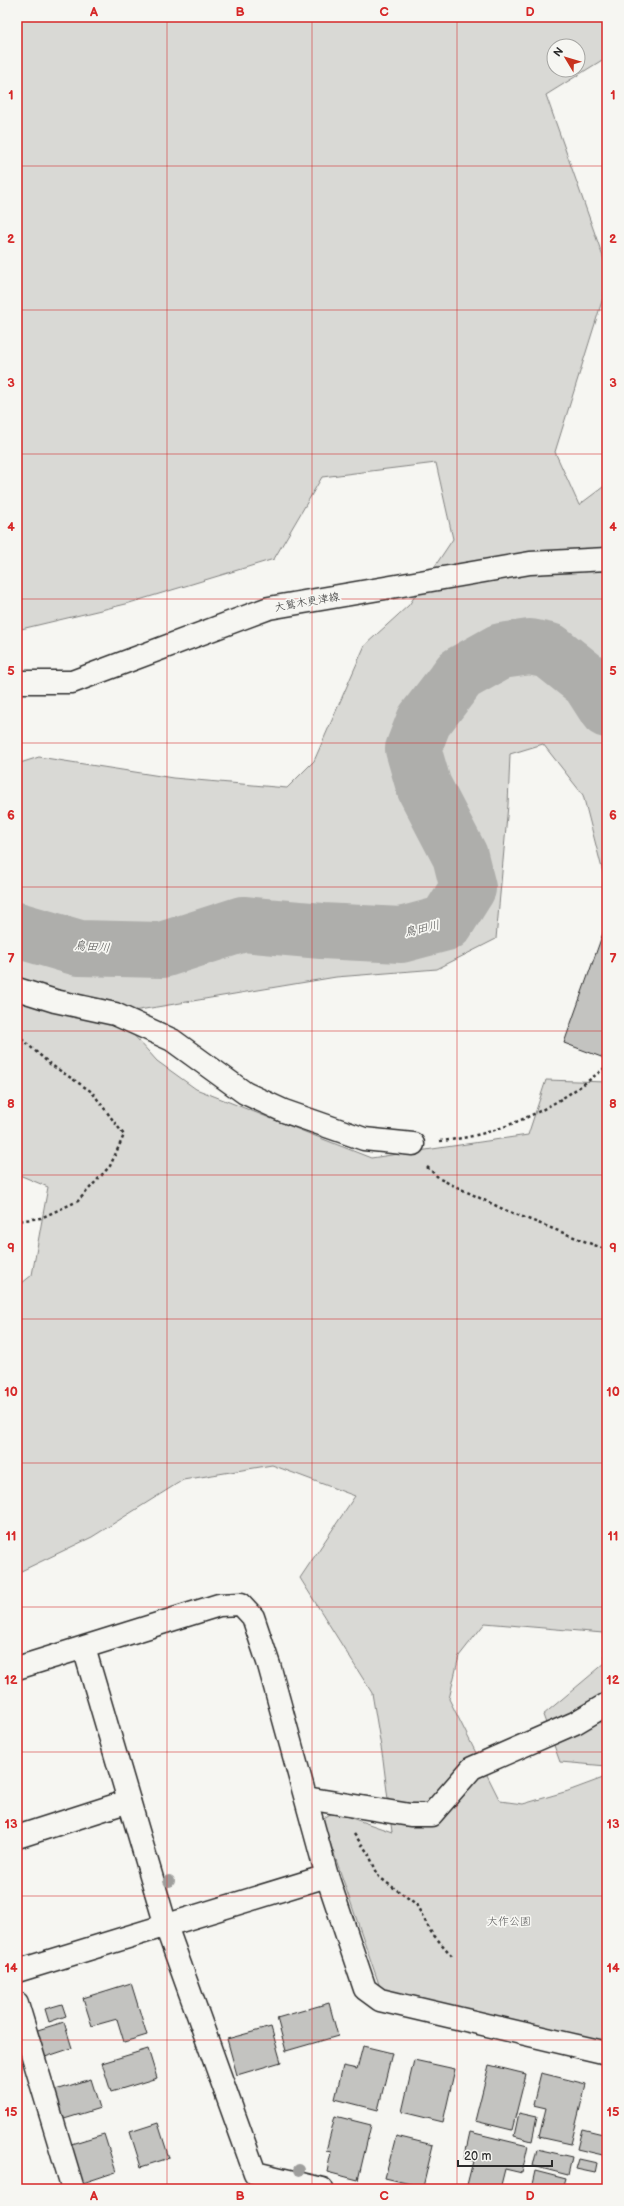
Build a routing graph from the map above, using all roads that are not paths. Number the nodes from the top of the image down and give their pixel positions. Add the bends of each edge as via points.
1 (607, 559) edge
2 (17, 682) edge
3 (17, 989) edge
4 (413, 1144) road end
5 (84, 1648) junction
6 (17, 1668) edge
7 (607, 1704) edge
8 (306, 1798) junction
9 (130, 1801) junction
10 (17, 1837) edge
11 (327, 1876) junction
12 (166, 1926) junction
13 (17, 1971) edge
14 (17, 2003) edge
15 (607, 2053) edge
16 (73, 2189) edge
17 (322, 2189) edge

1 - 2 street, 大鷲木更津線 via 530,563 269,608 72,682
3 - 4 street via 55,1001 115,1014 172,1040 245,1093 284,1111 364,1139
5 - 6 street
5 - 8 street via 219,1605 241,1604 253,1617 270,1665
5 - 9 street
7 - 8 street via 575,1723 472,1768 431,1815 410,1815
8 - 11 street
9 - 10 street
9 - 12 street
11 - 12 street
11 - 15 street via 365,1989 380,2000
12 - 13 street
12 - 17 street via 255,2173
14 - 16 street

